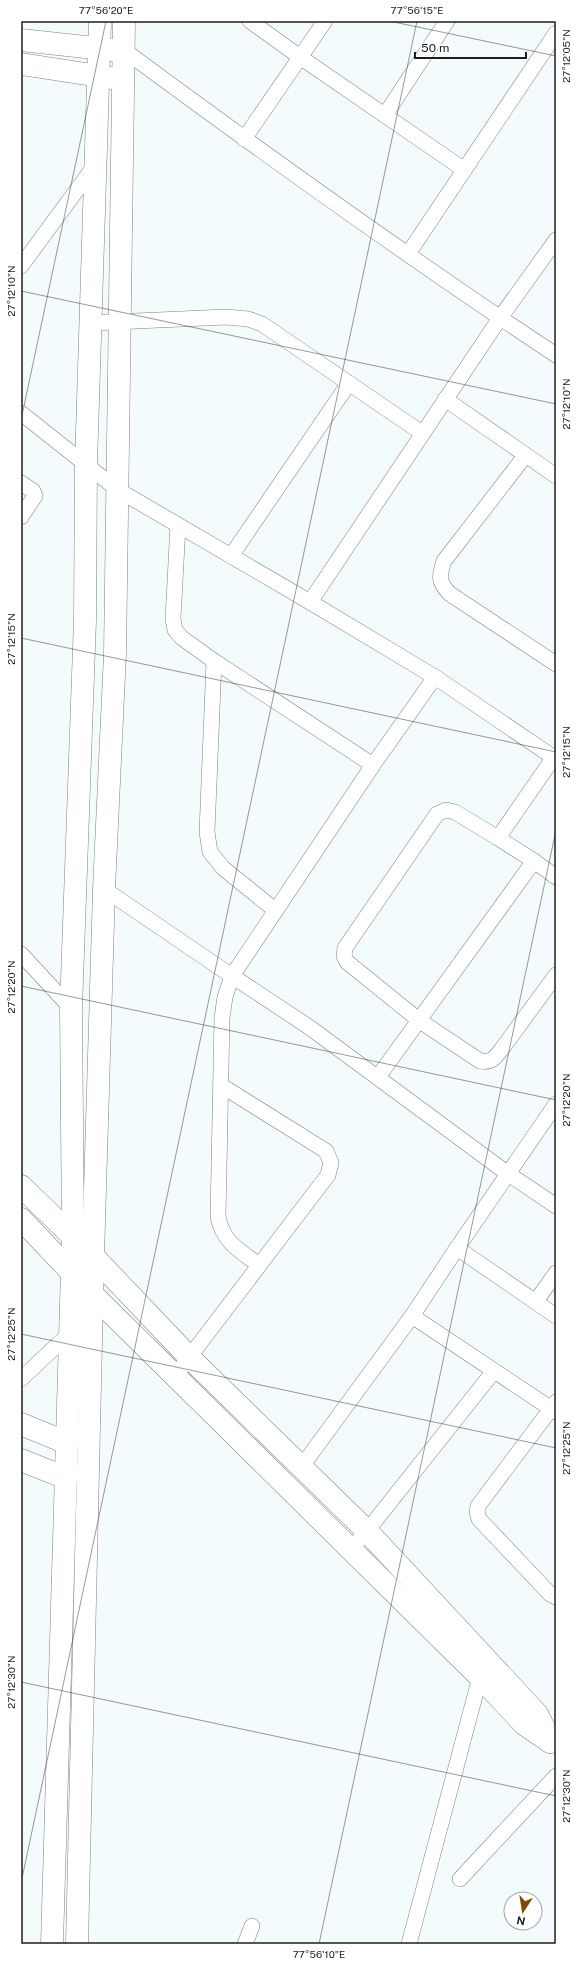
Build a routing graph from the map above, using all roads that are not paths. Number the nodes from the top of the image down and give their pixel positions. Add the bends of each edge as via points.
1 (100, 21) edge
2 (124, 21) edge
3 (250, 21) edge
4 (325, 21) edge
5 (447, 21) edge
6 (556, 32) edge
7 (21, 40) edge
8 (99, 49) junction
9 (124, 51) junction
10 (300, 57) junction
11 (21, 64) edge
12 (97, 76) junction
13 (123, 79) junction
14 (385, 115) junction
15 (244, 139) junction
16 (97, 163) junction
17 (464, 169) junction
18 (556, 240) edge
19 (408, 254) junction
20 (21, 266) edge
21 (500, 318) junction
22 (120, 322) junction
23 (91, 323) junction
24 (555, 351) edge
25 (349, 383) junction
26 (445, 399) junction
27 (21, 413) edge
28 (422, 433) junction
29 (525, 456) junction
30 (86, 464) junction
31 (556, 476) edge
32 (21, 483) edge
33 (118, 490) junction
34 (21, 517) edge
35 (178, 526) junction
36 (231, 556) junction
37 (310, 602) junction
38 (214, 661) junction
39 (556, 664) edge
40 (434, 677) junction
41 (555, 758) edge
42 (373, 765) junction
43 (498, 838) junction
44 (534, 861) junction
45 (556, 877) edge
46 (104, 889) junction
47 (275, 910) junction
48 (21, 954) edge
49 (556, 975) edge
50 (232, 976) junction
51 (71, 1008) junction
52 (420, 1021) junction
53 (378, 1077) junction
54 (222, 1086) junction
55 (556, 1104) edge
56 (508, 1173) junction
57 (21, 1186) edge
58 (556, 1206) edge
59 (21, 1219) edge
60 (74, 1237) junction
61 (457, 1248) junction
62 (92, 1256) junction
63 (259, 1265) junction
64 (71, 1273) junction
65 (556, 1273) edge
66 (92, 1294) junction
67 (536, 1301) junction
68 (412, 1316) junction
69 (556, 1316) edge
70 (80, 1333) junction
71 (190, 1358) junction
72 (494, 1371) junction
73 (175, 1376) junction
74 (21, 1379) edge
75 (555, 1408) edge
76 (21, 1424) edge
77 (67, 1443) junction
78 (21, 1460) edge
79 (302, 1466) junction
80 (66, 1478) junction
81 (367, 1531) junction
82 (351, 1550) junction
83 (556, 1597) edge
84 (480, 1677) junction
85 (553, 1744) edge
86 (556, 1776) edge
87 (460, 1878) dead end
88 (252, 1926) dead end
89 (52, 1944) edge
90 (77, 1944) edge
91 (245, 1944) edge
92 (409, 1944) edge

1 - 8 street
2 - 9 street
3 - 10 street
4 - 10 street
5 - 14 street
6 - 17 street
7 - 8 street
8 - 9 street
8 - 12 street
9 - 13 street
9 - 15 street
10 - 14 street
10 - 15 street
11 - 12 street
12 - 13 street
12 - 16 street
13 - 22 street
14 - 17 street
15 - 19 street
16 - 20 street
16 - 23 street
17 - 19 street
18 - 21 street
19 - 21 street
21 - 24 street
21 - 26 street
22 - 23 street
22 - 25 street via 226,317 248,319 262,324
22 - 33 street
23 - 30 street
25 - 28 street
25 - 36 street
26 - 28 street
26 - 29 street
27 - 30 street
28 - 37 street
29 - 31 street
29 - 39 street via 444,561 440,575 443,587 450,594
30 - 33 street
30 - 51 street via 84,628
32 - 34 street via 33,491 35,496
33 - 35 street
33 - 46 street via 115,654
35 - 36 street
35 - 38 street via 173,619 175,630
36 - 37 street
37 - 40 street
38 - 42 street
38 - 47 street via 207,832 210,852 223,868
40 - 41 street
40 - 42 street
41 - 43 street
42 - 47 street
43 - 44 street
43 - 52 street via 456,812 446,810 437,814 345,948 344,956 347,962
44 - 45 street
44 - 52 street
46 - 50 street
46 - 62 street
47 - 50 street
48 - 51 street
49 - 52 street via 494,1059 488,1062 480,1061
50 - 53 street
50 - 54 street via 222,1018
51 - 60 street
52 - 53 street
53 - 56 street
54 - 63 street via 218,1217 221,1231 231,1244
54 - 63 street via 326,1151 331,1163 328,1175
55 - 56 street
56 - 58 street
56 - 61 street
57 - 60 street
59 - 64 street
60 - 62 street
60 - 64 street
61 - 67 street
61 - 68 street
62 - 66 street
62 - 71 street
63 - 71 street
64 - 66 street
64 - 70 street
65 - 67 street
66 - 70 street
66 - 73 street
67 - 69 street
68 - 72 street
68 - 79 street
70 - 74 street
70 - 77 street
70 - 90 street
71 - 73 street
71 - 79 street
72 - 75 street
72 - 81 street
73 - 82 street
75 - 83 street via 478,1506 476,1512 479,1519 550,1594
76 - 77 street
77 - 80 street
78 - 80 street
79 - 81 street
80 - 89 street
81 - 82 street
81 - 85 street via 537,1714
82 - 84 street
84 - 85 street via 524,1724
84 - 92 street
86 - 87 street
88 - 91 street

